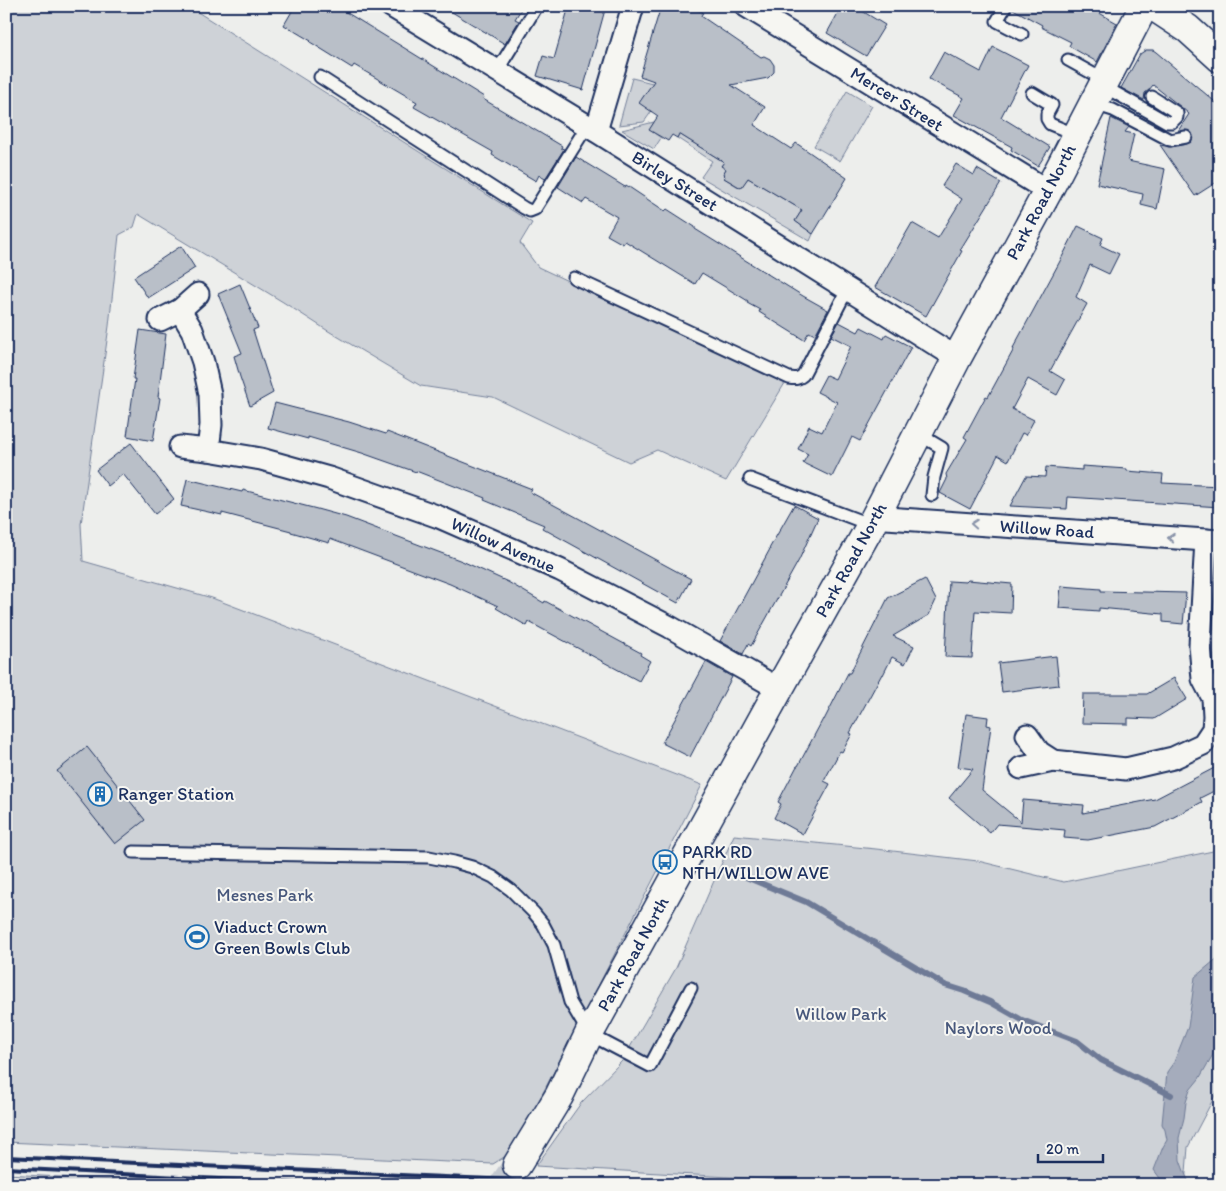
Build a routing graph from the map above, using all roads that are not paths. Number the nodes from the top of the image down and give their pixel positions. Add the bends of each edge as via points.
1 (391, 6) edge
2 (537, 6) edge
3 (634, 6) edge
4 (746, 6) edge
5 (1006, 6) edge
6 (1144, 6) edge
7 (1153, 6) edge
8 (1022, 34) dead end
9 (1220, 58) edge
10 (1068, 60) dead end
11 (497, 71) junction
12 (320, 77) dead end
13 (1101, 90) junction
14 (1032, 93) dead end
15 (1152, 96) dead end
16 (592, 128) junction
17 (1077, 135) junction
18 (1186, 137) dead end
19 (1048, 191) junction
20 (574, 278) dead end
21 (847, 290) junction
22 (198, 294) dead end
23 (180, 310) junction
24 (160, 320) dead end
25 (957, 358) junction
26 (917, 433) junction
27 (180, 447) dead end
28 (208, 450) junction
29 (750, 479) dead end
30 (932, 495) dead end
31 (873, 521) junction
32 (1213, 541) edge
33 (779, 689) junction
34 (1027, 735) dead end
35 (1053, 761) junction
36 (1021, 768) dead end
37 (133, 852) dead end
38 (691, 988) dead end
39 (589, 1034) junction
40 (517, 1165) tunnel mouth

1 - 11 street, Birley Street
2 - 11 lane
3 - 16 street
4 - 19 street, Mercer Street
5 - 8 lane via 997,22
6 - 13 street, Park Road North
7 - 9 street via 1188,29
10 - 13 lane
11 - 16 street, Birley Street
12 - 16 lane via 530,211 535,209
13 - 15 lane via 1172,122 1177,113
13 - 17 street, Park Road North
13 - 18 lane via 1113,110 1170,140
14 - 17 lane via 1052,104 1047,114 1050,124
16 - 21 street, Birley Street
17 - 19 street, Park Road North
19 - 25 street, Park Road North
20 - 21 lane via 795,379 803,375
21 - 25 street, Birley Street
22 - 23 street
23 - 24 street
23 - 28 street via 192,330 210,394
25 - 26 street, Park Road North
26 - 30 lane via 942,448
26 - 31 street, Park Road North
27 - 28 street, Willow Avenue
28 - 33 street, Willow Avenue via 261,459 329,478 439,517 560,570
29 - 31 lane
32 -> 31 street, Willow Road via 886,518
31 - 33 street, Park Road North
32 - 35 street via 1200,645 1203,679 1212,698 1214,716 1213,729 1203,744 1173,758 1126,769
33 - 39 street, Park Road North
34 - 35 street via 1039,752
35 - 36 street
37 - 39 lane via 429,857 472,868 511,890 543,924 554,945 570,1002
38 - 39 lane via 650,1066
39 - 40 street, Park Road North via 559,1096

